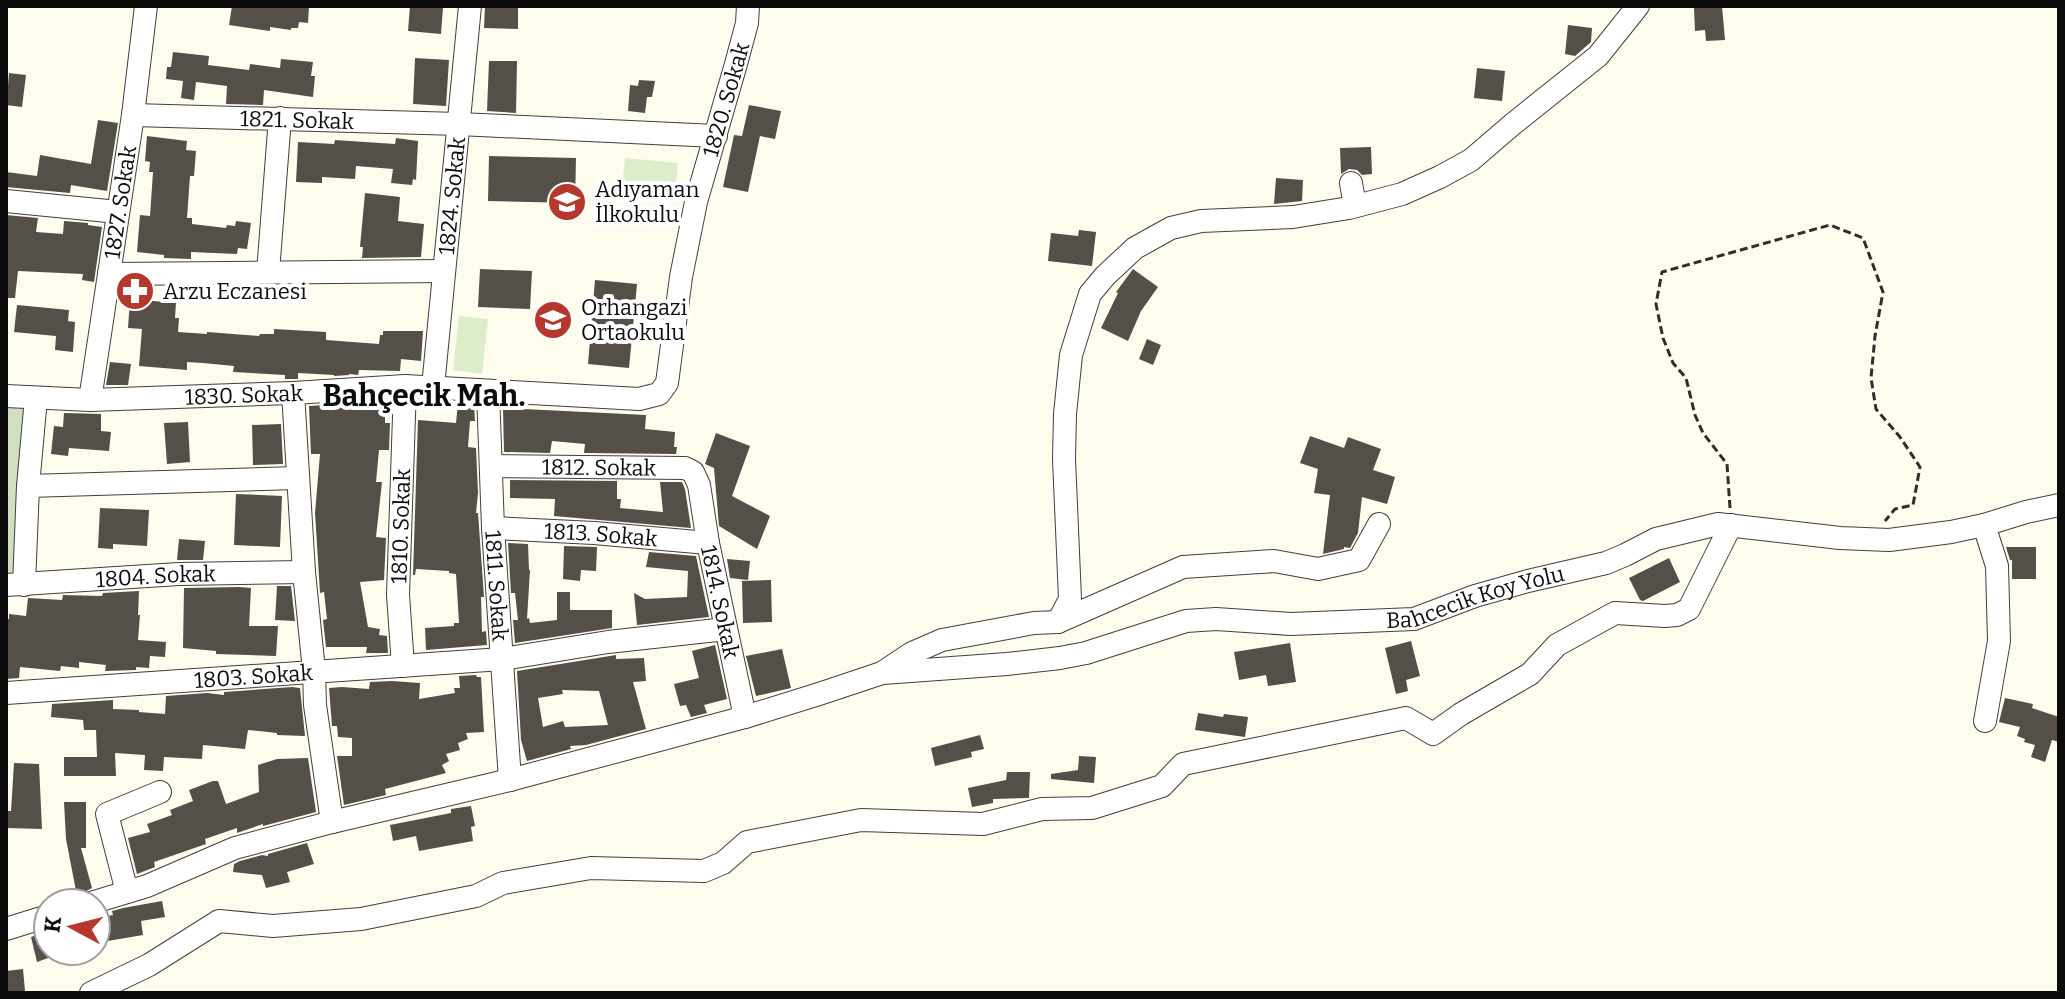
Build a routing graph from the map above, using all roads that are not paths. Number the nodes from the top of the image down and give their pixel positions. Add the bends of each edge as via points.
1 (146, 6) edge
2 (470, 6) edge
3 (748, 6) edge
4 (1638, 6) edge
5 (133, 115) junction
6 (280, 118) junction
7 (459, 124) junction
8 (716, 136) junction
9 (1351, 183) dead end
10 (6, 201) edge
11 (1355, 206) junction
12 (118, 212) junction
13 (444, 271) junction
14 (268, 272) junction
15 (109, 274) junction
16 (667, 383) joint
17 (405, 386) junction
18 (433, 387) junction
19 (488, 392) junction
20 (293, 393) junction
21 (6, 396) edge
22 (36, 398) junction
23 (90, 400) junction
24 (491, 466) junction
25 (297, 478) junction
26 (699, 485) joint
27 (28, 486) junction
28 (2059, 505) edge
29 (1379, 524) dead end
30 (1731, 525) junction
31 (1984, 525) junction
32 (493, 528) junction
33 (708, 543) junction
34 (304, 572) junction
35 (15, 585) edge
36 (1058, 622) junction
37 (726, 629) junction
38 (502, 659) junction
39 (403, 666) junction
40 (314, 671) junction
41 (882, 673) junction
42 (6, 693) edge
43 (745, 717) junction
44 (1985, 721) dead end
45 (510, 780) junction
46 (160, 792) dead end
47 (332, 822) junction
48 (127, 892) junction
49 (112, 897) edge
50 (32, 921) edge
51 (6, 929) edge
52 (91, 993) edge

1 - 5 street, 1827. Sokak
2 - 7 street, 1824. Sokak
3 - 8 street, 1820. Sokak
4 - 11 street via 1598,56 1471,160 1402,194
5 - 6 street, 1821. Sokak
5 - 12 street, 1827. Sokak
6 - 7 street, 1821. Sokak
6 - 14 street
7 - 8 street, 1821. Sokak
7 - 13 street, 1824. Sokak
8 - 16 street, 1820. Sokak via 681,277
9 - 11 street
10 - 12 street
11 - 36 street via 1171,228 1100,272 1082,316 1067,386 1064,459 1070,599
12 - 15 street, 1827. Sokak
13 - 14 street
13 - 18 street, 1824. Sokak
14 - 15 street
15 - 23 street, 1827. Sokak
16 - 19 street, 1830. Sokak via 659,394 639,399
17 - 18 street, 1830. Sokak
17 - 20 street, 1830. Sokak
17 - 39 street, 1810. Sokak via 398,595
18 - 19 street, 1830. Sokak
19 - 24 street, 1811. Sokak
20 - 23 street, 1830. Sokak
20 - 25 street
21 - 22 street, 1830. Sokak
22 - 23 street, 1830. Sokak
22 - 27 street
24 - 26 street, 1812. Sokak via 685,468
24 - 32 street, 1811. Sokak
25 - 27 street
25 - 34 street
26 - 33 street, 1814. Sokak
27 - 35 street
28 - 31 street, Bahcecik Koy Yolu
29 - 36 street via 1359,560 1318,569 1274,561 1183,567
30 - 31 street, Bahcecik Koy Yolu via 1889,540
30 - 41 street, Bahcecik Koy Yolu via 1656,539 1606,563 1475,596 1414,619 1186,621 1060,658
30 - 52 street via 1689,609 1665,616 1615,613 1557,645 1530,674 1433,734 1406,718 1183,764 1162,786 1092,808 1042,809 983,824 861,820 747,842 704,871 591,868 503,883 476,896 361,919 273,926 219,921 149,965
31 - 44 street via 1997,566 1999,641
32 - 33 street, 1813. Sokak
32 - 38 street, 1811. Sokak
33 - 37 street, 1814. Sokak
34 - 35 street, 1804. Sokak
34 - 40 street
36 - 41 street via 942,640
37 - 38 street, 1803. Sokak
37 - 43 street, 1814. Sokak
38 - 39 street, 1803. Sokak
38 - 45 street, 1811. Sokak
39 - 40 street, 1803. Sokak
40 - 42 street, 1803. Sokak
40 - 47 street
41 - 43 street
43 - 45 street
45 - 47 street
46 - 48 street via 107,814
47 - 48 street via 235,848
48 - 49 street
50 - 51 street

